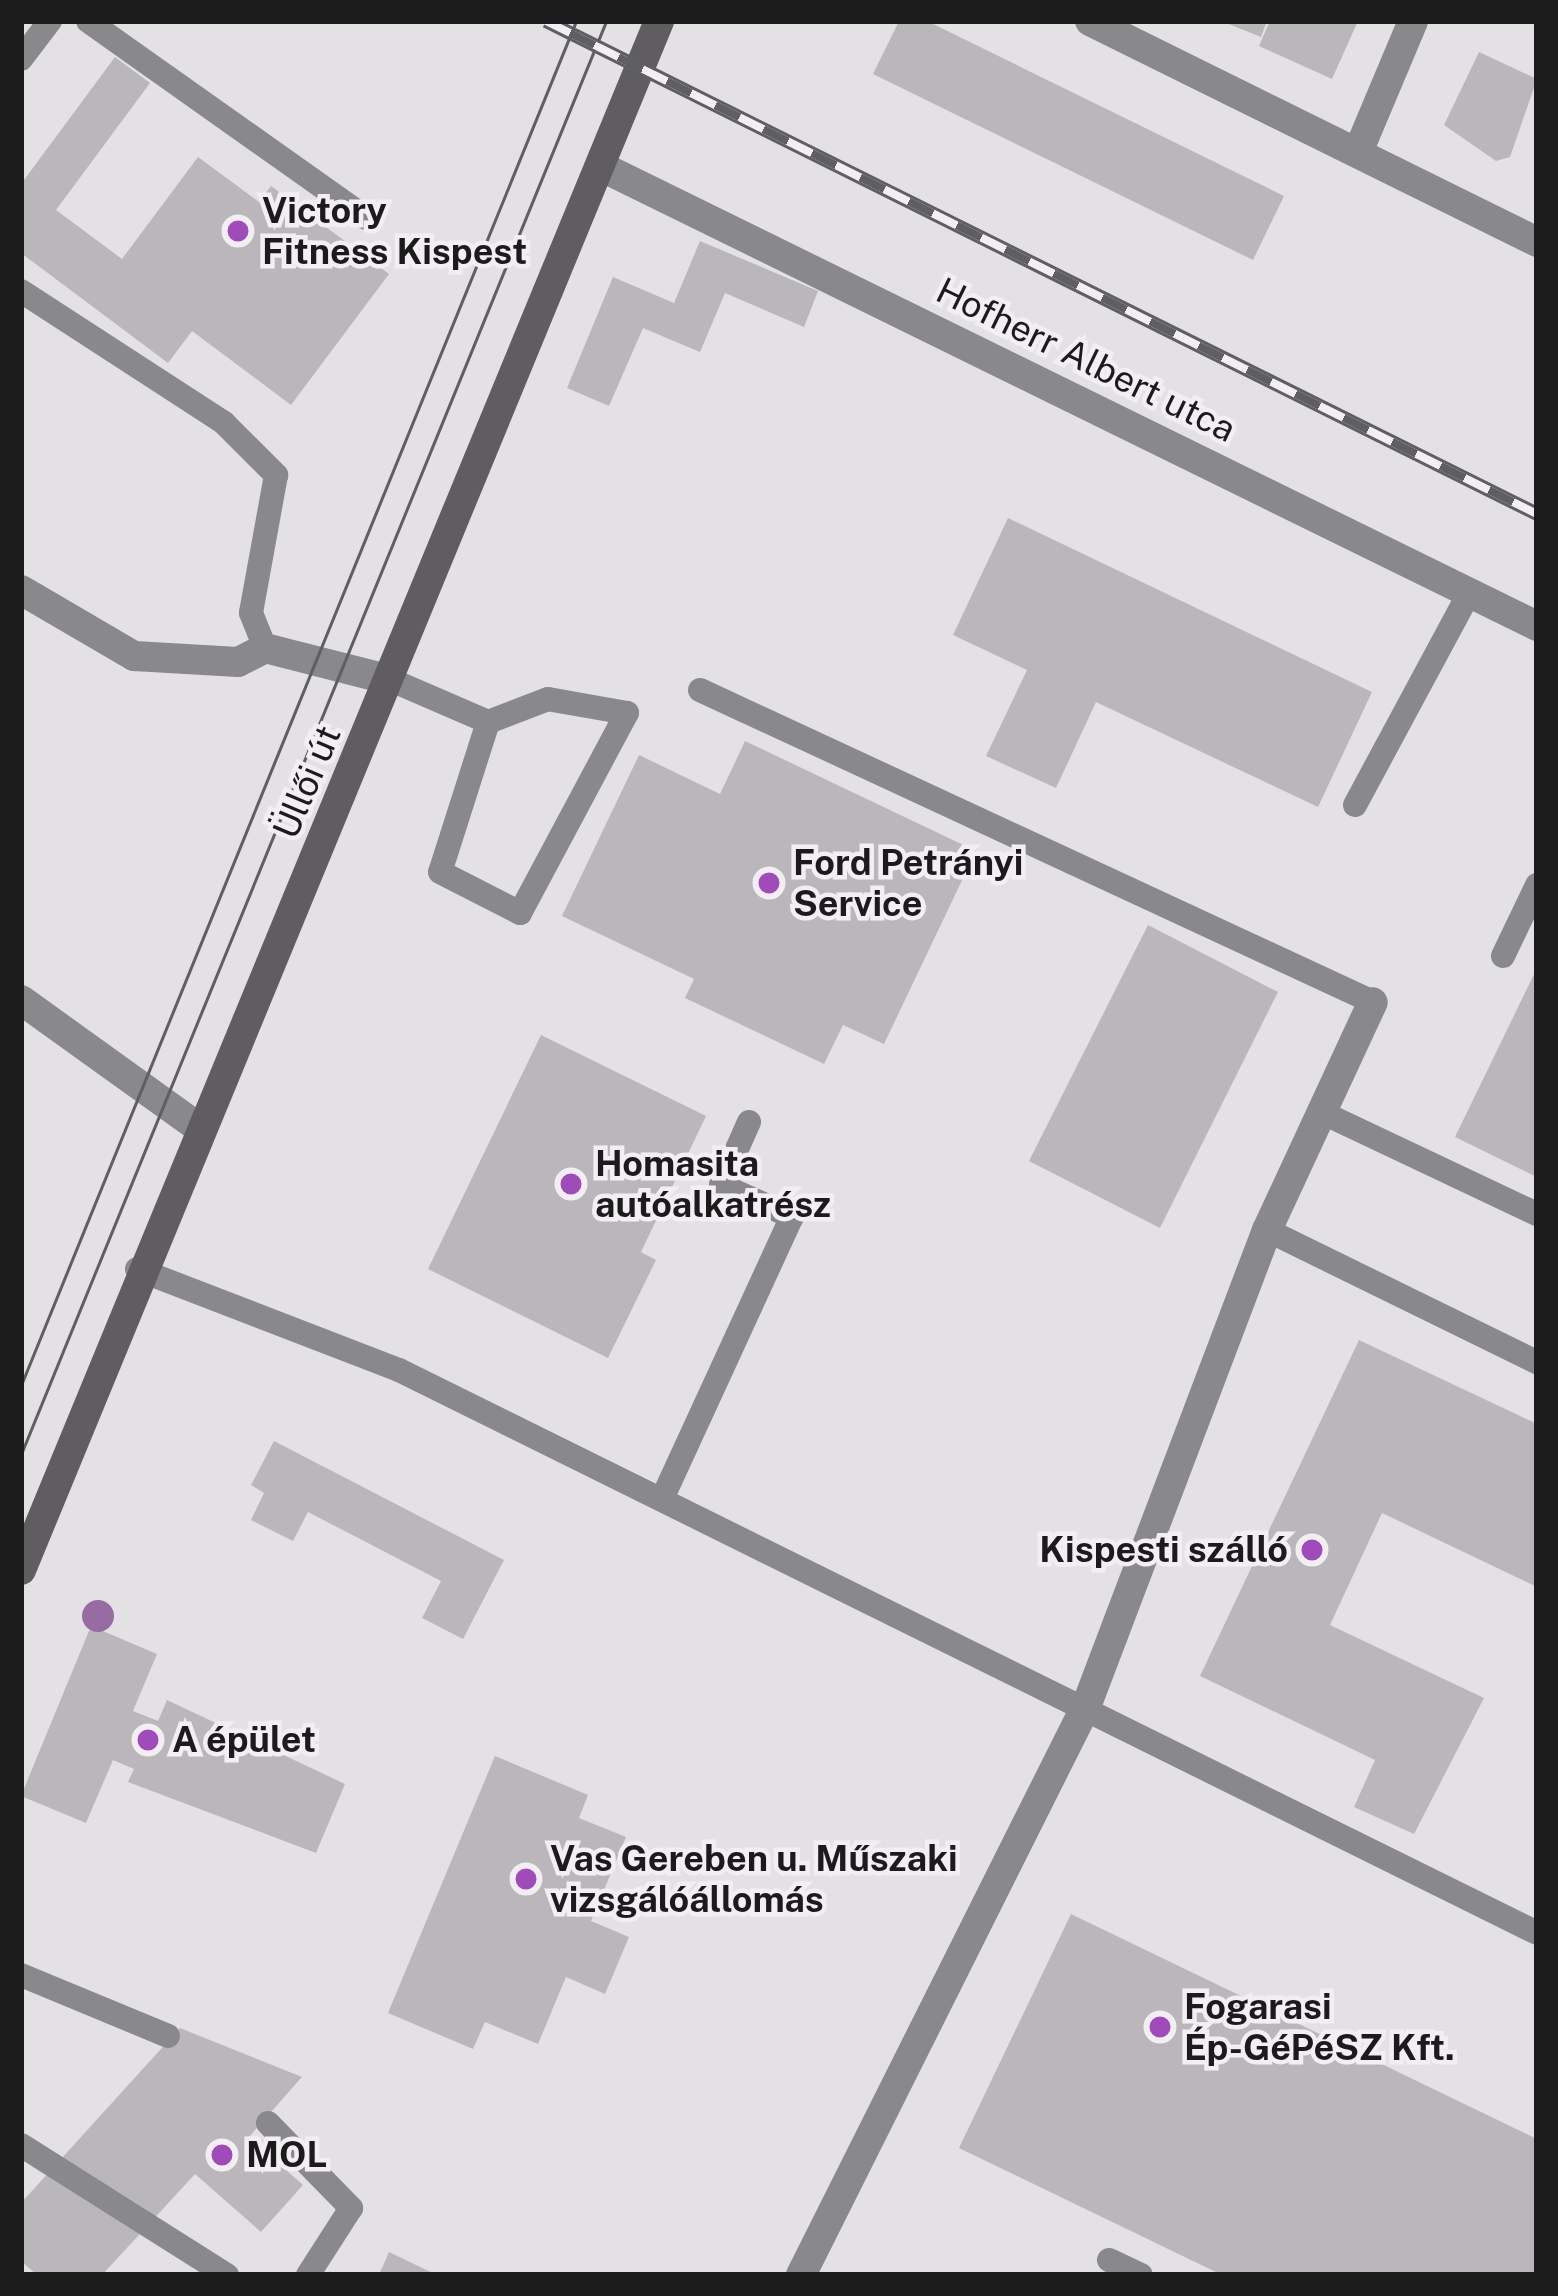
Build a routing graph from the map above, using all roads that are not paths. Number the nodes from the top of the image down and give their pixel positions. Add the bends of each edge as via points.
1 (50, 21) edge
2 (88, 21) edge
3 (659, 21) edge
4 (1090, 21) edge
5 (1414, 21) edge
6 (21, 58) edge
7 (1358, 152) junction
8 (601, 166) junction
9 (366, 218) dead end
10 (1537, 242) edge
11 (21, 291) edge
12 (21, 590) edge
13 (1469, 593) junction
14 (1537, 626) edge
15 (265, 648) junction
16 (392, 680) junction
17 (700, 690) dead end
18 (488, 722) junction
19 (1355, 805) dead end
20 (1537, 885) edge
21 (1503, 956) dead end
22 (21, 1000) edge
23 (1373, 1002) joint
24 (1321, 1112) junction
25 (749, 1122) dead end
26 (195, 1126) junction
27 (1537, 1214) edge
28 (1267, 1230) junction
29 (137, 1269) junction
30 (1537, 1362) edge
31 (662, 1499) junction
32 (21, 1570) edge
33 (1087, 1704) junction
34 (1537, 1933) edge
35 (21, 1976) edge
36 (168, 2036) dead end
37 (268, 2123) dead end
38 (21, 2145) edge
39 (1109, 2260) dead end
40 (233, 2273) edge
41 (308, 2275) edge
42 (800, 2275) edge
43 (1141, 2275) edge

1 - 6 lane
2 - 9 lane
3 - 8 main road, Üllői út
4 - 7 street
5 - 7 street
7 - 10 street
8 - 13 street, Hofherr Albert utca
8 - 16 main road, Üllői út
11 - 15 lane via 224,423 275,476 251,613
12 - 15 street via 134,656 238,662
13 - 14 street, Hofherr Albert utca
13 - 19 lane
15 - 16 street
16 - 18 lane
16 - 26 main road, Üllői út
17 - 23 lane
18 - 18 lane via 440,872 520,913 627,713 548,699
20 - 21 lane
22 - 26 street
23 - 24 street
24 - 27 lane
24 - 28 street
25 - 31 lane via 722,1185 792,1217
26 - 29 main road, Üllői út
28 - 30 lane
28 - 33 street
29 - 31 lane via 398,1370
29 - 32 main road, Üllői út
31 - 33 lane
33 - 34 lane
33 - 42 street
35 - 36 lane
37 - 41 lane via 351,2208
38 - 40 lane
39 - 43 lane

